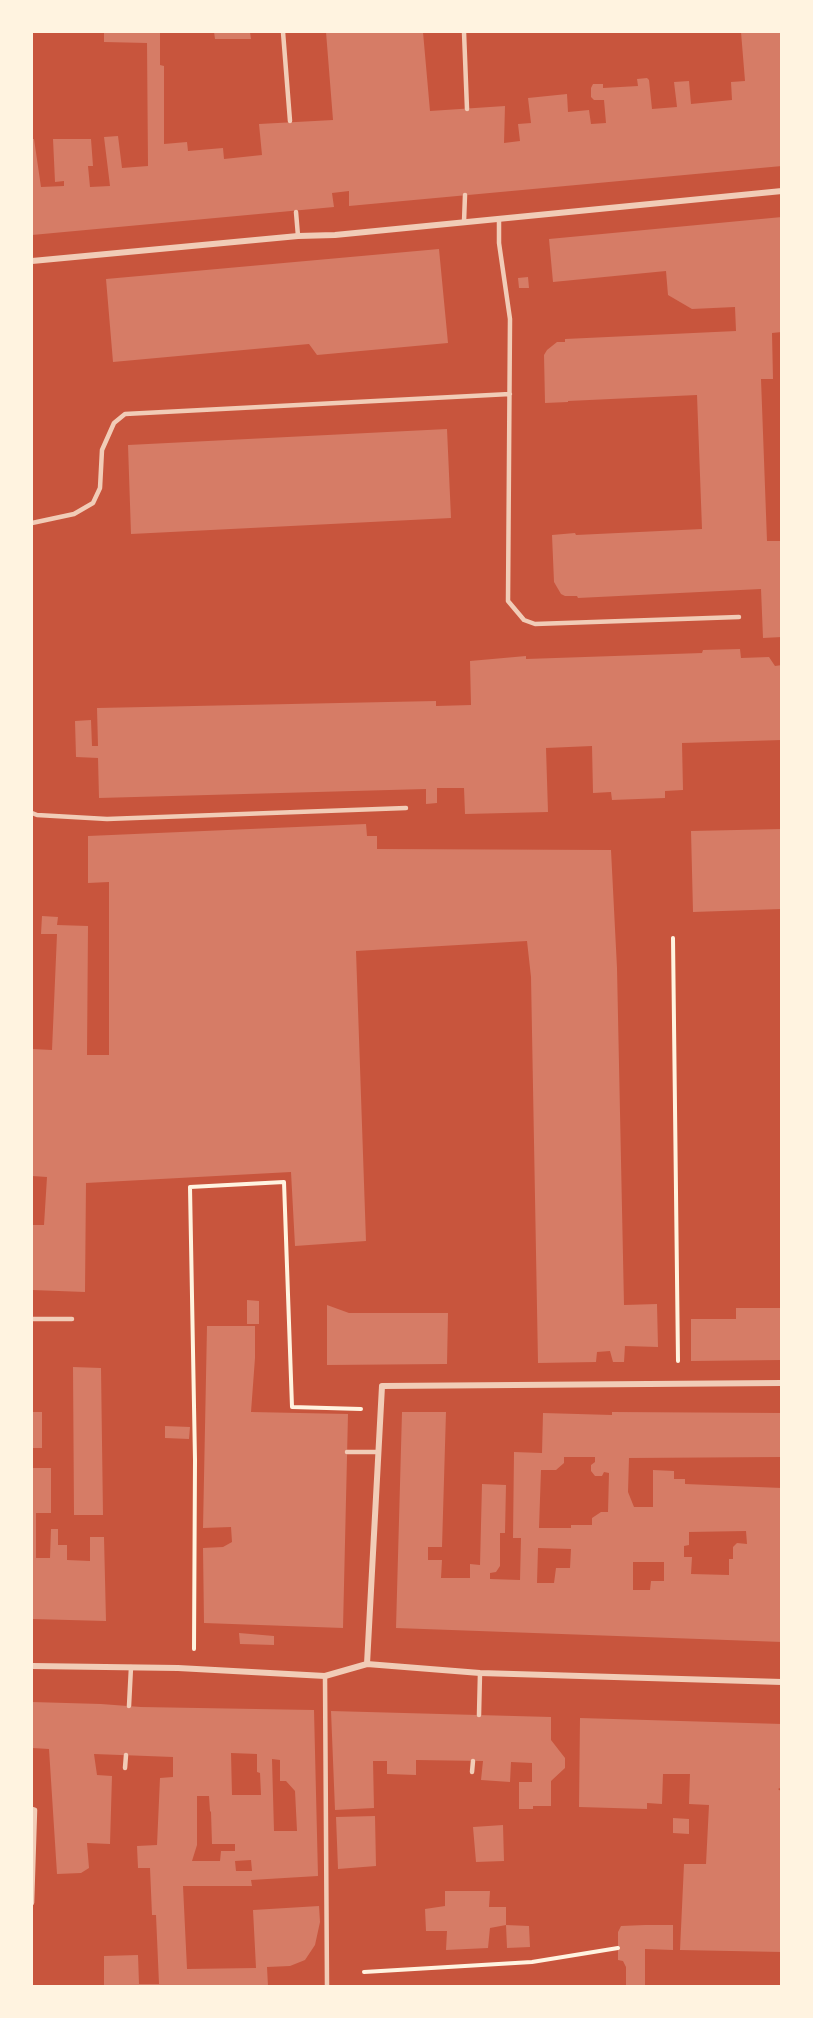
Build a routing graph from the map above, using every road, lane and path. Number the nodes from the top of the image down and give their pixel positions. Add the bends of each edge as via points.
1 (283, 32) edge
2 (464, 32) edge
3 (466, 109) dead end
4 (290, 121) dead end
5 (782, 191) edge
6 (465, 195) dead end
7 (296, 212) dead end
8 (499, 219) junction
9 (464, 222) junction
10 (298, 236) junction
11 (32, 261) edge
12 (510, 394) junction
13 (32, 523) edge
14 (739, 617) dead end
15 (406, 808) dead end
16 (32, 813) edge
17 (673, 938) dead end
18 (32, 1319) edge
19 (72, 1319) dead end
20 (678, 1361) dead end
21 (782, 1383) edge
22 (381, 1409) junction
23 (347, 1452) dead end
24 (378, 1452) junction
25 (367, 1665) junction
26 (32, 1666) edge
27 (131, 1667) junction
28 (194, 1668) junction
29 (480, 1673) junction
30 (325, 1676) junction
31 (782, 1682) edge
32 (129, 1706) dead end
33 (479, 1715) dead end
34 (126, 1755) dead end
35 (473, 1761) dead end
36 (125, 1768) dead end
37 (472, 1772) dead end
38 (32, 1809) edge
39 (32, 1903) edge
40 (618, 1948) dead end
41 (364, 1972) dead end
42 (326, 1986) edge

1 - 4 lane
2 - 3 lane
5 - 8 street
6 - 9 lane
7 - 10 lane
8 - 9 street
8 - 12 lane via 510,319
9 - 10 street
10 - 11 street
12 - 13 lane via 126,414 114,423 102,450 100,488 93,503 74,514
12 - 14 lane via 508,601 524,620 535,624
15 - 16 lane via 107,819
17 - 20 path
18 - 19 lane
21 - 22 street via 382,1386
22 - 24 street
22 - 28 path via 292,1407 284,1182 190,1187
23 - 24 lane
24 - 25 street
25 - 29 street
25 - 30 street
26 - 27 street
27 - 28 street
27 - 32 lane
28 - 30 street
29 - 31 street
29 - 33 lane
30 - 42 lane
34 - 36 lane
35 - 37 lane
38 - 39 lane
40 - 41 path via 532,1962

